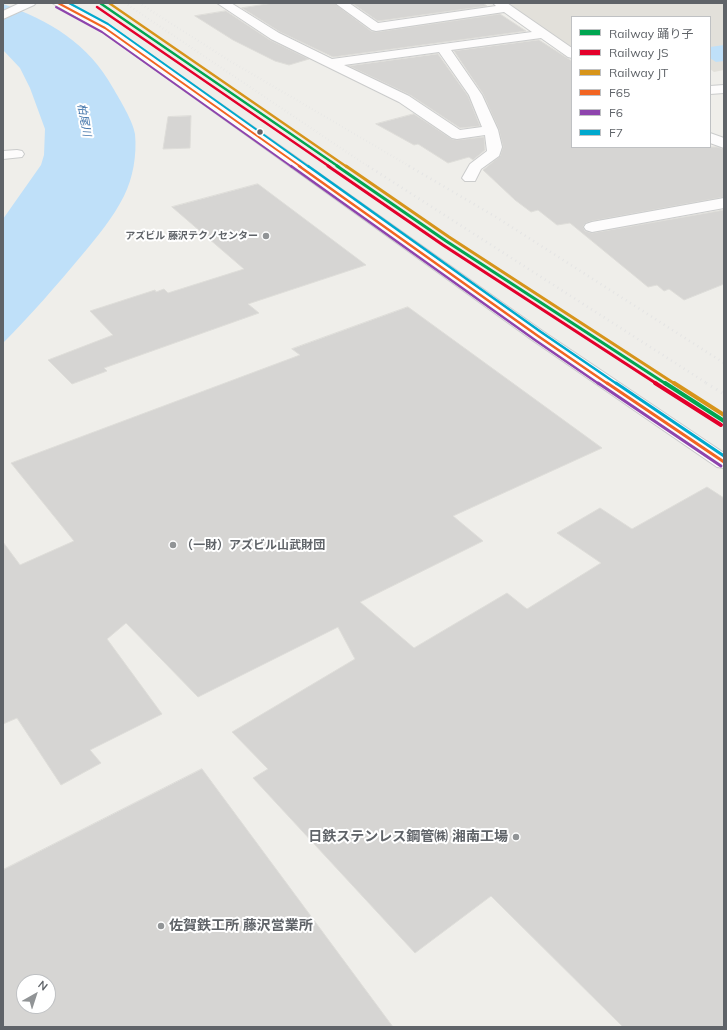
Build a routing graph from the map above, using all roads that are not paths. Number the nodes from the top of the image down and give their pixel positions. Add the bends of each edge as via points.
1 (30, 3) edge
2 (58, 3) edge
3 (223, 3) edge
4 (341, 3) edge
5 (503, 5) edge
6 (3, 15) edge
7 (543, 34) junction
8 (443, 49) junction
9 (571, 53) edge
10 (330, 64) junction
11 (724, 89) edge
12 (711, 90) edge
13 (491, 130) junction
14 (711, 138) edge
15 (724, 144) edge
16 (470, 178) dead end
17 (724, 203) edge
18 (592, 227) dead end
19 (724, 462) edge

1 - 6 street
2 - 19 street via 105,28 544,340
3 - 10 street via 275,36
4 - 5 street via 376,27
5 - 7 street
7 - 8 street
7 - 9 street
8 - 10 street
8 - 13 street via 468,81 481,103
10 - 13 street via 404,100 457,135
11 - 12 street
13 - 16 street via 494,153 475,167
14 - 15 street
17 - 18 street

